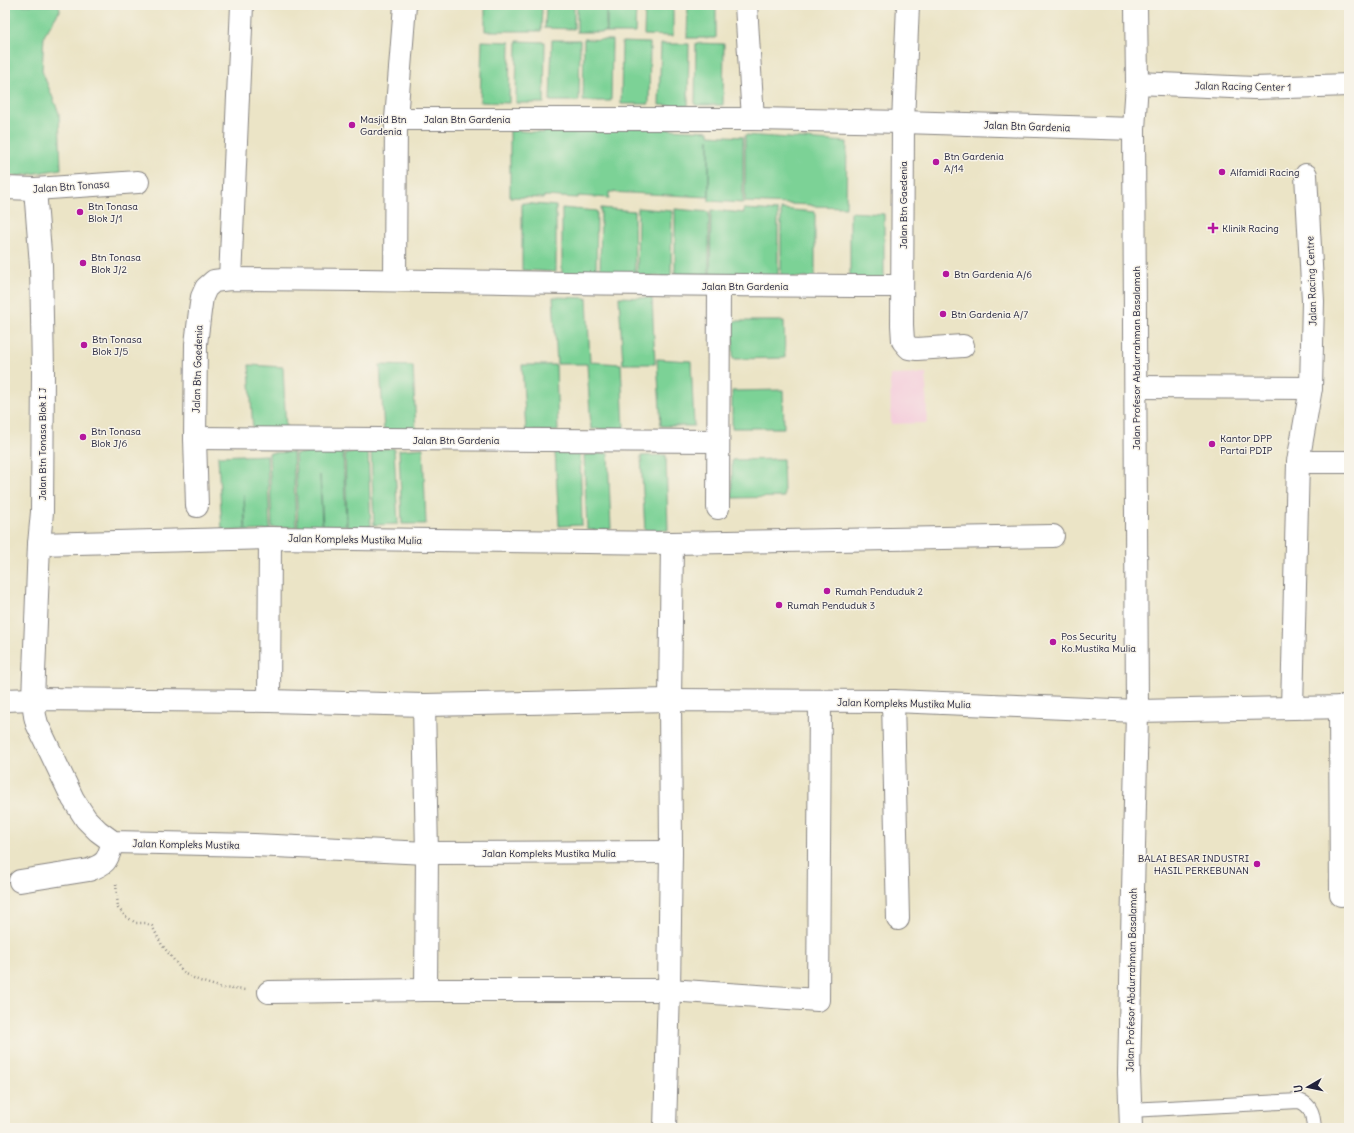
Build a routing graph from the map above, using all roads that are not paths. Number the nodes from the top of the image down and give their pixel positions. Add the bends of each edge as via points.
1 (242, 5) edge
2 (405, 5) edge
3 (746, 5) edge
4 (908, 5) edge
5 (1136, 5) edge
6 (1137, 83) junction
7 (1349, 85) edge
8 (396, 119) junction
9 (753, 120) junction
10 (903, 122) junction
11 (1134, 129) junction
12 (1306, 175) dead end
13 (138, 182) dead end
14 (5, 188) edge
15 (35, 190) junction
16 (222, 280) junction
17 (395, 280) junction
18 (719, 286) junction
19 (902, 286) junction
20 (963, 346) dead end
21 (1136, 387) junction
22 (1311, 388) junction
23 (195, 438) junction
24 (718, 442) junction
25 (1298, 462) junction
26 (1349, 462) edge
27 (197, 506) dead end
28 (718, 508) dead end
29 (1054, 536) dead end
30 (270, 538) junction
31 (672, 543) junction
32 (39, 544) junction
33 (33, 699) junction
34 (5, 700) edge
35 (670, 700) junction
36 (269, 701) junction
37 (820, 701) junction
38 (894, 701) junction
39 (424, 705) junction
40 (1344, 707) edge
41 (1292, 708) junction
42 (1137, 711) junction
43 (113, 842) junction
44 (670, 852) junction
45 (427, 853) junction
46 (20, 881) dead end
47 (1341, 895) dead end
48 (898, 919) dead end
49 (426, 990) junction
50 (669, 990) junction
51 (269, 992) road end
52 (1130, 1119) edge
53 (665, 1128) edge
54 (1314, 1128) edge

1 - 16 street via 235,140
2 - 8 street
3 - 9 street
4 - 10 street, Jalan Btn Gaedenia
5 - 6 street, Jalan Profesor Abdurrahman Basalamah
6 - 7 street, Jalan Racing Center 1 via 1254,88
6 - 11 street, Jalan Profesor Abdurrahman Basalamah
8 - 9 street, Jalan Btn Gardenia
8 - 17 street
9 - 10 street, Jalan Btn Gardenia
10 - 11 street, Jalan Btn Gardenia
10 - 19 street, Jalan Btn Gaedenia
11 - 21 street, Jalan Profesor Abdurrahman Basalamah
12 - 22 street, Jalan Racing Centre via 1313,301
13 - 15 street, Jalan Btn Tonasa
14 - 15 street, Jalan Btn Tonasa
15 - 32 street, Jalan Btn Tonasa Blok I J via 43,329 42,512
16 - 17 street, Jalan Btn Gardenia
16 - 23 street, Jalan Btn Gaedenia via 206,288 202,297 196,344
17 - 18 street, Jalan Btn Gardenia
18 - 19 street, Jalan Btn Gardenia
18 - 24 street
19 - 20 street, Jalan Btn Gaedenia via 903,341 909,348
21 - 22 street
21 - 42 street, Jalan Profesor Abdurrahman Basalamah
22 - 25 street, Jalan Racing Centre
23 - 24 street, Jalan Btn Gardenia
23 - 27 street, Jalan Btn Gaedenia
24 - 28 street
25 - 26 street
25 - 41 street, Jalan Racing Centre
29 - 31 street, Jalan Kompleks Mustika Mulia
30 - 31 street, Jalan Kompleks Mustika Mulia
30 - 32 street, Jalan Kompleks Mustika Mulia
30 - 36 street
31 - 35 street
32 - 33 street, Jalan Btn Tonasa Blok I J
33 - 34 street, Jalan Kompleks Mustika Mulia
33 - 36 street, Jalan Kompleks Mustika Mulia
33 - 43 street via 38,724 73,799 86,819
35 - 37 street, Jalan Kompleks Mustika Mulia
35 - 39 street, Jalan Kompleks Mustika Mulia
35 - 44 street
36 - 39 street, Jalan Kompleks Mustika Mulia
37 - 38 street, Jalan Kompleks Mustika Mulia
37 - 50 street via 818,1000
38 - 42 street, Jalan Kompleks Mustika Mulia
38 - 48 street
39 - 45 street
40 - 41 street
40 - 47 street
41 - 42 street
42 - 52 street, Jalan Profesor Abdurrahman Basalamah
43 - 45 street, Jalan Kompleks Mustika
43 - 46 street via 106,861 100,866
44 - 45 street, Jalan Kompleks Mustika Mulia
44 - 50 street
45 - 49 street
49 - 50 street
49 - 51 street
50 - 53 street
52 - 54 lane via 1299,1101 1304,1102 1311,1110

